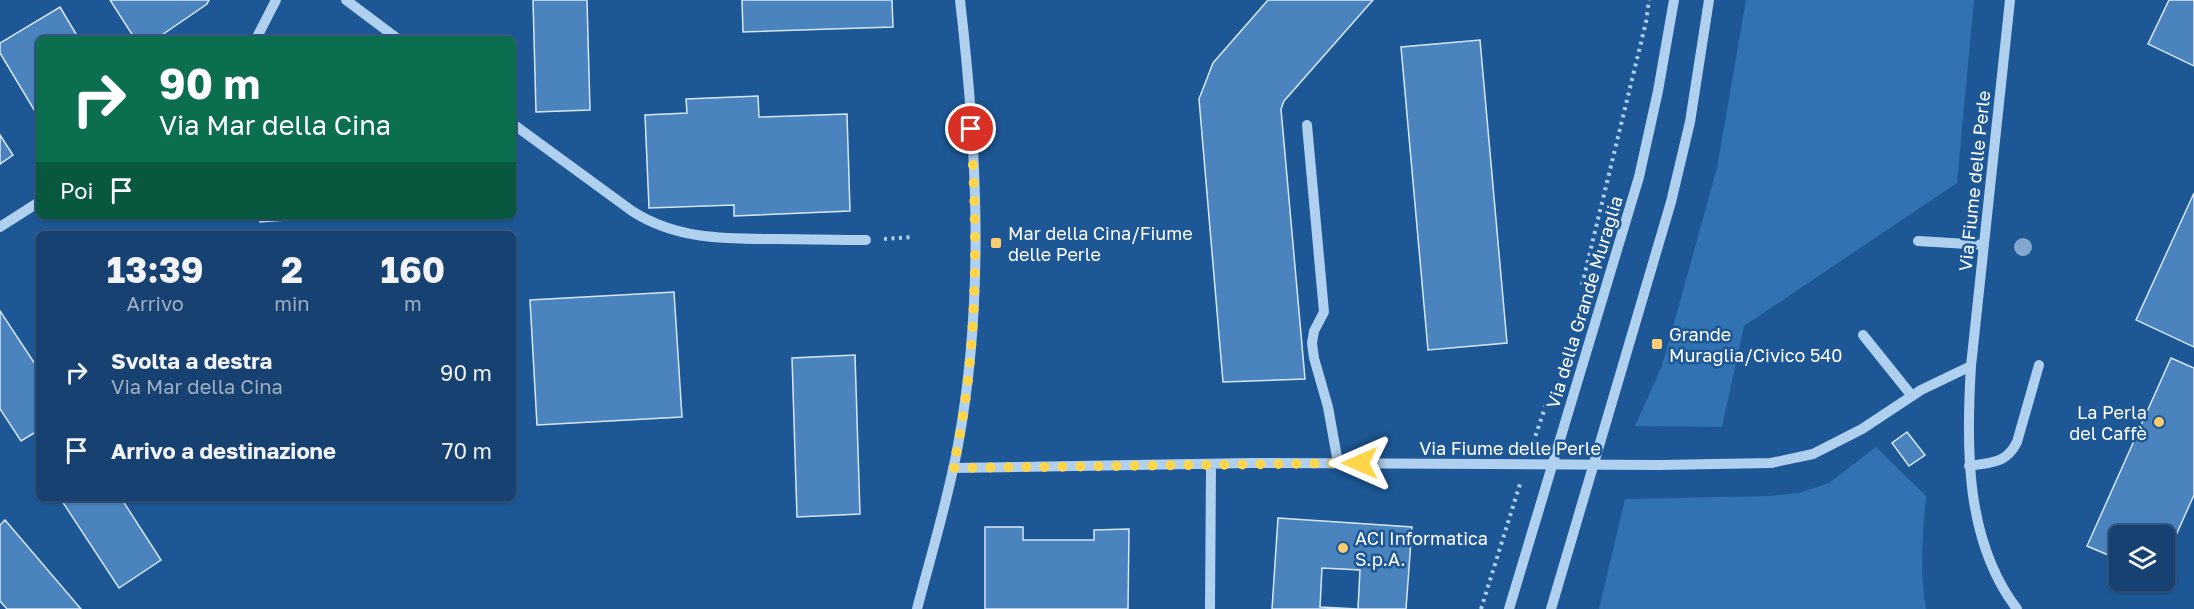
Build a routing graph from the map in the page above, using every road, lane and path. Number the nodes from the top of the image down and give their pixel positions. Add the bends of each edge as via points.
1 (276, 0) edge
2 (346, 0) edge
3 (960, 0) edge
4 (1649, 0) edge
5 (1674, 0) edge
6 (1709, 0) edge
7 (2010, 0) edge
8 (258, 36) edge
9 (394, 36) edge
10 (1307, 125) dead end
11 (516, 126) edge
12 (36, 204) edge
13 (0, 227) edge
14 (913, 237) dead end
15 (866, 240) joint
16 (1918, 241) dead end
17 (1984, 245) junction
18 (1580, 292) dead end
19 (1863, 335) dead end
20 (2039, 365) dead end
21 (1971, 366) junction
22 (1912, 396) junction
23 (1547, 400) dead end
24 (1530, 453) dead end
25 (1338, 463) junction
26 (1211, 465) junction
27 (1969, 466) junction
28 (953, 468) junction
29 (1520, 483) dead end
30 (917, 609) edge
31 (1210, 609) edge
32 (1481, 609) edge
33 (1509, 609) edge
34 (1551, 609) edge
35 (2017, 609) edge

1 - 8 street
2 - 9 street
3 - 28 street via 975,191 976,255 971,348
4 - 18 path
5 - 33 street, Via della Grande Muraglia via 1639,177
6 - 34 street via 1692,112 1671,202
7 - 17 street, Via Fiume delle Perle
10 - 25 street via 1324,312 1312,343
11 - 15 street via 645,220 674,231 733,239
12 - 13 street
14 - 15 path
16 - 17 street
17 - 21 street, Via Fiume delle Perle
19 - 22 street
20 - 27 street via 2011,453 2002,460
21 - 22 street, Via Fiume delle Perle
21 - 27 street, Via Fiume delle Perle
22 - 25 street, Via Fiume delle Perle, bridge via 1822,451 1771,462
23 - 24 path
25 - 26 street, Via Fiume delle Perle
26 - 28 street, Via Fiume delle Perle
26 - 31 street
27 - 35 street, Via Fiume delle Perle via 1989,559
28 - 30 street
29 - 32 path

